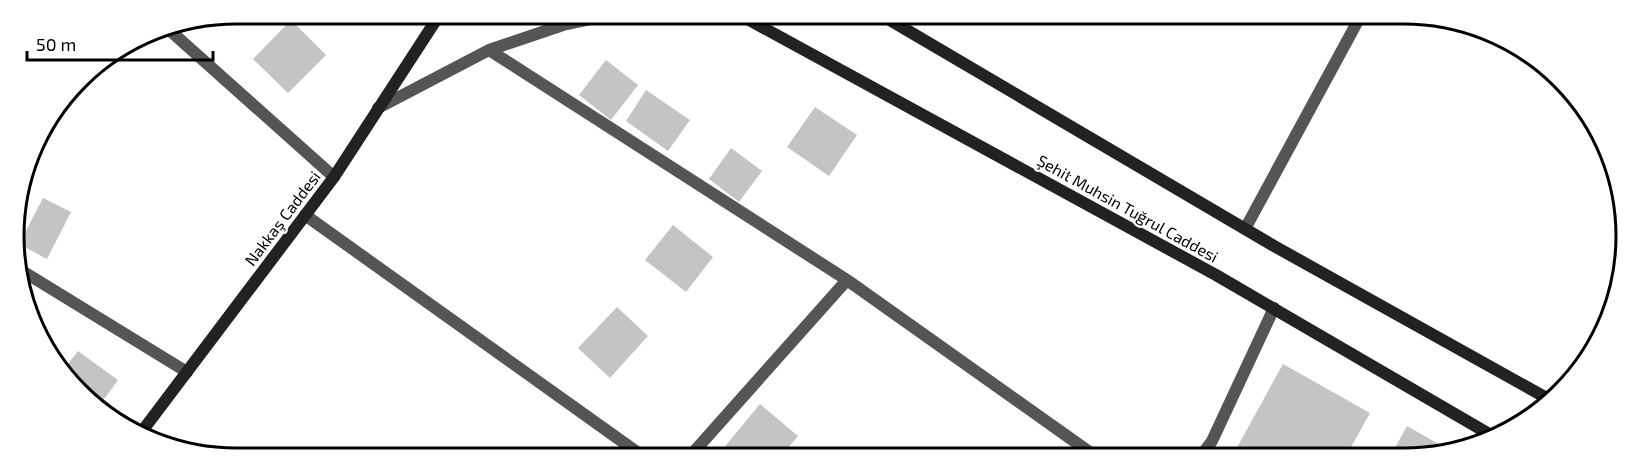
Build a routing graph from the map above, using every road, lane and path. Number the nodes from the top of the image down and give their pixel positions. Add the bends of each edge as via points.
1 (433, 24) edge
2 (568, 24) edge
3 (757, 24) edge
4 (898, 24) edge
5 (1356, 24) edge
6 (173, 33) edge
7 (489, 50) junction
8 (378, 108) junction
9 (334, 177) junction
10 (305, 215) junction
11 (1245, 229) junction
12 (28, 274) edge
13 (847, 280) junction
14 (1274, 308) junction
15 (187, 372) junction
16 (1543, 396) edge
17 (145, 427) edge
18 (1485, 432) edge
19 (631, 448) edge
20 (697, 448) edge
21 (1084, 448) edge
22 (1207, 448) edge

1 - 8 main road, Nakkaş Caddesi
2 - 7 street
3 - 14 main road, Şehit Muhsin Tuğrul Caddesi
4 - 11 main road
5 - 11 street
6 - 9 street
7 - 8 street
7 - 13 street
8 - 9 main road, Nakkaş Caddesi
9 - 10 main road, Nakkaş Caddesi
10 - 15 main road, Nakkaş Caddesi
10 - 19 street
11 - 16 main road
12 - 15 street
13 - 20 street
13 - 21 street
14 - 18 main road, Şehit Muhsin Tuğrul Caddesi
14 - 22 street
15 - 17 main road, Nakkaş Caddesi

